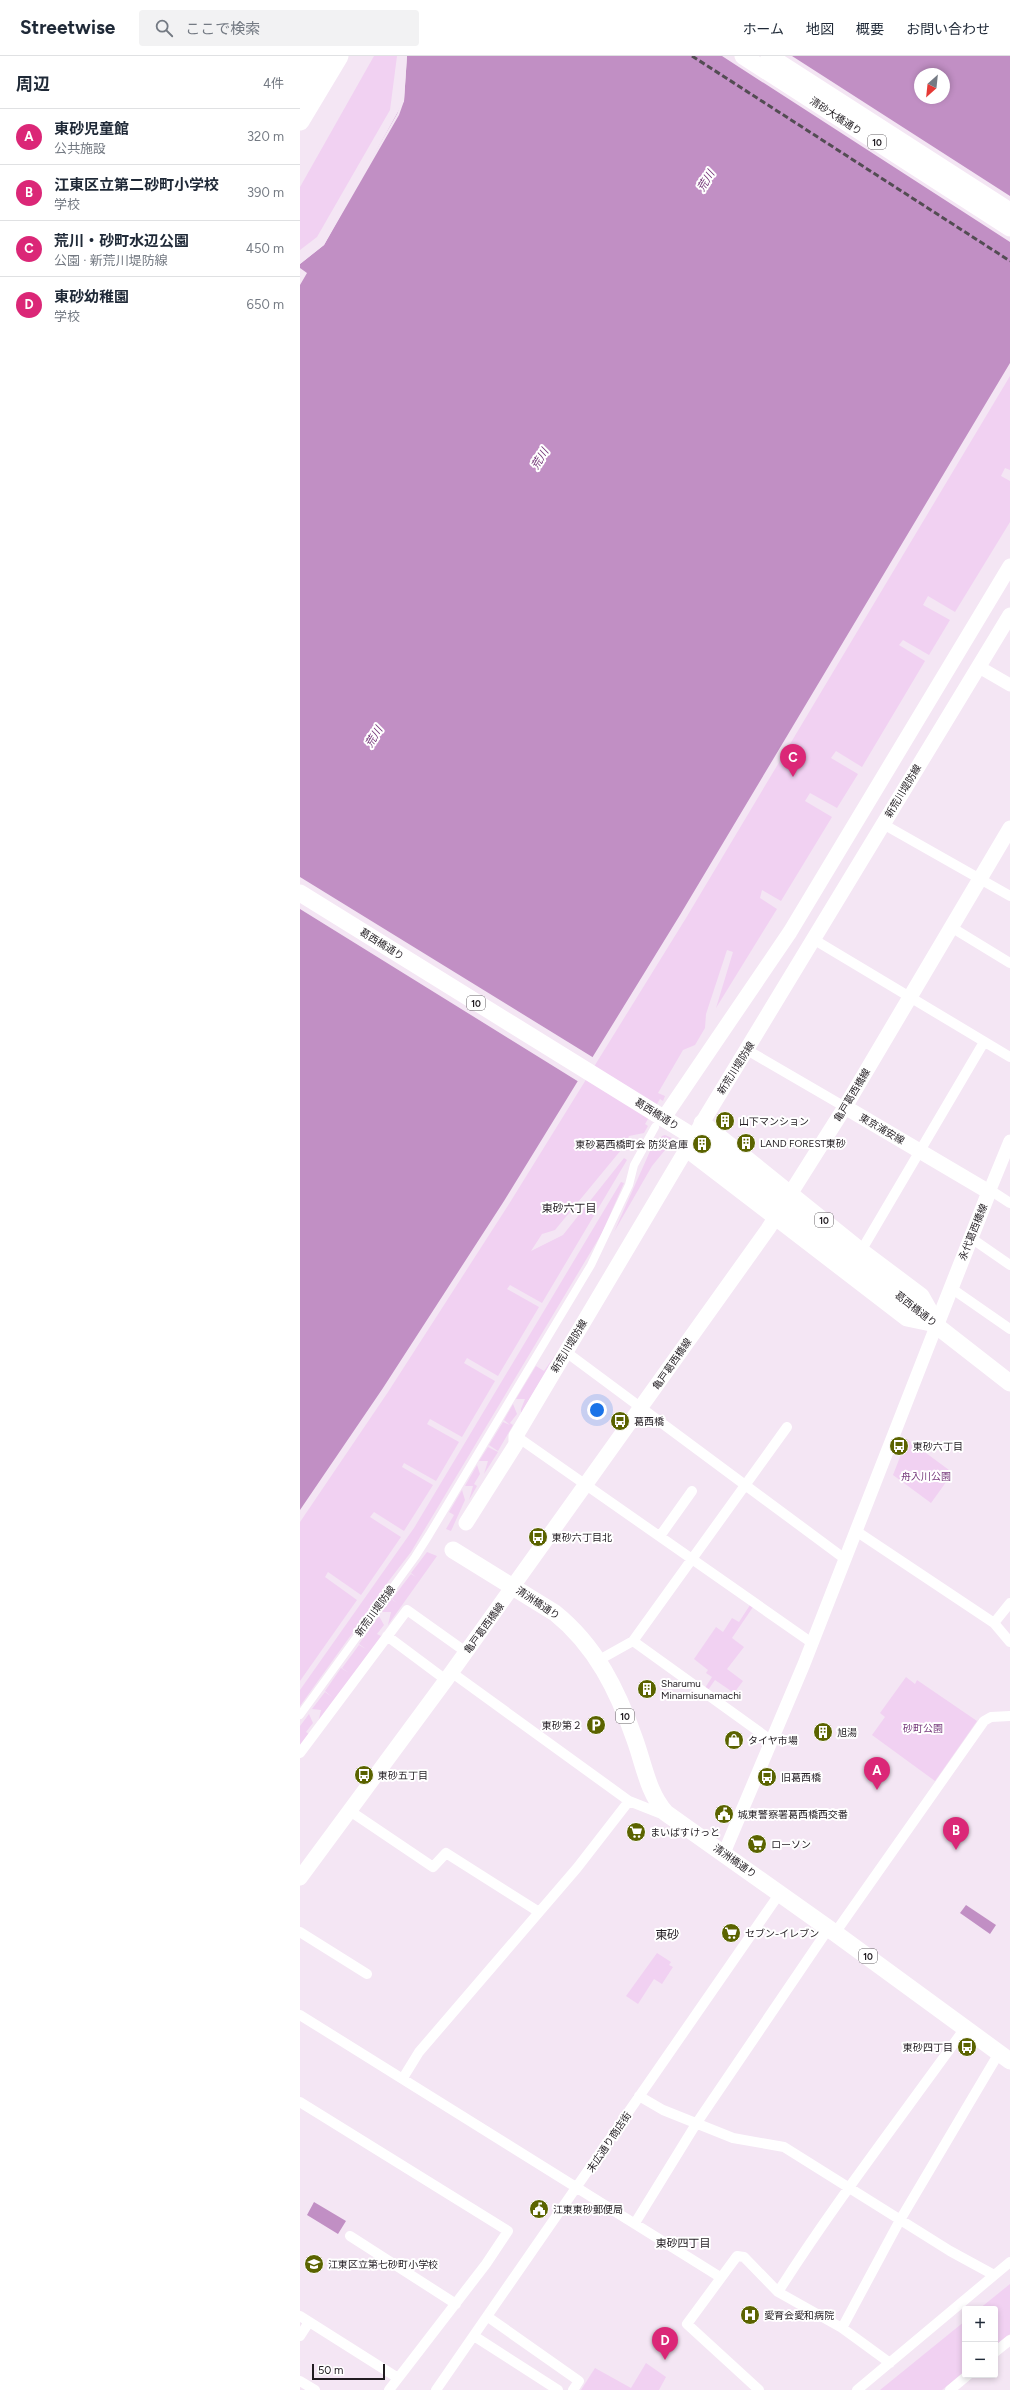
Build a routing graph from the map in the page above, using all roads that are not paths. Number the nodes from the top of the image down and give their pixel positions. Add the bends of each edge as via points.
1 (307, 56) edge
2 (322, 56) edge
3 (339, 56) edge
4 (743, 56) edge
5 (769, 56) edge
6 (300, 68) edge
7 (300, 94) edge
8 (300, 121) edge
9 (1010, 211) edge
10 (1010, 228) edge
11 (1010, 566) edge
12 (1010, 615) edge
13 (979, 667) junction
14 (1010, 685) edge
15 (883, 824) junction
16 (1010, 828) edge
17 (980, 879) junction
18 (300, 894) edge
19 (1010, 896) edge
20 (951, 927) junction
21 (813, 940) junction
22 (1010, 963) edge
23 (910, 997) junction
24 (984, 1042) junction
25 (747, 1050) junction
26 (1010, 1057) edge
27 (844, 1107) junction
28 (662, 1121) junction
29 (702, 1123) junction
30 (1010, 1141) edge
31 (687, 1149) junction
32 (919, 1151) junction
33 (990, 1191) junction
34 (790, 1194) junction
35 (1010, 1203) edge
36 (775, 1218) junction
37 (971, 1238) junction
38 (861, 1251) junction
39 (1010, 1265) edge
40 (951, 1288) junction
41 (937, 1324) junction
42 (1010, 1329) edge
43 (566, 1352) junction
44 (1010, 1383) edge
45 (641, 1408) junction
46 (787, 1427) dead end
47 (516, 1436) junction
48 (586, 1484) junction
49 (744, 1486) junction
50 (692, 1491) dead end
51 (466, 1523) dead end
52 (856, 1531) junction
53 (660, 1536) junction
54 (453, 1550) dead end
55 (692, 1559) junction
56 (845, 1559) junction
57 (513, 1587) junction
58 (1010, 1603) edge
59 (994, 1623) junction
60 (387, 1636) junction
61 (633, 1641) junction
62 (1010, 1642) edge
63 (812, 1643) junction
64 (466, 1652) junction
65 (599, 1660) junction
66 (449, 1676) junction
67 (300, 1715) edge
68 (1010, 1716) edge
69 (772, 1741) junction
70 (300, 1753) edge
71 (629, 1801) junction
72 (350, 1811) junction
73 (672, 1818) junction
74 (724, 1853) junction
75 (300, 1878) edge
76 (780, 1893) junction
77 (539, 1912) junction
78 (832, 1930) junction
79 (300, 1932) edge
80 (367, 1974) dead end
81 (300, 2015) edge
82 (965, 2028) junction
83 (1004, 2057) edge
84 (402, 2078) junction
85 (639, 2096) junction
86 (300, 2102) edge
87 (696, 2124) junction
88 (848, 2186) junction
89 (578, 2188) junction
90 (900, 2220) junction
91 (635, 2223) junction
92 (350, 2236) dead end
93 (1010, 2262) edge
94 (994, 2275) junction
95 (720, 2277) junction
96 (778, 2292) junction
97 (456, 2304) junction
98 (300, 2316) edge
99 (488, 2317) junction
100 (309, 2322) junction
101 (842, 2328) junction
102 (300, 2336) edge
103 (474, 2336) junction
104 (1010, 2340) edge
105 (998, 2350) edge
106 (890, 2363) junction
107 (398, 2378) junction
108 (964, 2378) edge
109 (300, 2381) edge
110 (441, 2388) edge
111 (314, 2390) edge
112 (389, 2390) edge
113 (558, 2390) edge
114 (573, 2390) edge
115 (759, 2390) edge
116 (857, 2390) edge
117 (950, 2390) edge

1 - 6 highway
2 - 7 highway
3 - 8 highway
4 - 10 main road, 清砂大橋通り / 10
5 - 9 main road, 清砂大橋通り / 10
11 - 28 main road, 新荒川堤防線 via 790,932
12 - 13 main road, 新荒川堤防線
13 - 14 street
13 - 15 main road, 新荒川堤防線
15 - 17 street
15 - 21 main road, 新荒川堤防線
16 - 17 main road, 亀戸葛西橋線
17 - 19 street
17 - 20 main road, 亀戸葛西橋線
18 - 28 main road, 葛西橋通り / 10
20 - 22 street
20 - 23 main road, 亀戸葛西橋線
21 - 23 street
21 - 25 main road, 新荒川堤防線
23 - 24 street
23 - 27 main road, 亀戸葛西橋線
24 - 26 street
24 - 32 street
25 - 27 street
25 - 29 main road, 新荒川堤防線
27 - 32 main road, 東京浦安線
27 - 34 main road, 亀戸葛西橋線
28 - 41 main road, 葛西橋通り / 10 via 702,1143
28 - 67 street, 新荒川堤防線 via 634,1165 629,1185 591,1265 429,1536
29 - 31 main road, 新荒川堤防線
29 - 34 main road, 10
30 - 33 street
31 - 36 main road, 10
31 - 43 main road, 新荒川堤防線
32 - 33 main road, 永代葛西橋線
32 - 38 street
33 - 35 street
33 - 37 main road, 永代葛西橋線
34 - 36 main road, 亀戸葛西橋線
34 - 38 main road, 10
36 - 41 main road, 10 via 907,1318
36 - 45 main road, 亀戸葛西橋線
37 - 39 street
37 - 40 main road, 永代葛西橋線
38 - 41 main road, 10 via 921,1296
40 - 41 main road, 永代葛西橋線
40 - 42 street
41 - 44 main road, 葛西橋通り / 10
41 - 52 street
43 - 45 street
43 - 47 main road, 新荒川堤防線
45 - 48 main road, 亀戸葛西橋線
45 - 49 street
46 - 49 street
47 - 48 street
47 - 51 main road, 新荒川堤防線 via 516,1444
48 - 53 street
48 - 57 main road, 亀戸葛西橋線
49 - 55 street
49 - 56 street
50 - 53 street
52 - 56 street
52 - 59 street
53 - 55 street
54 - 57 main road, 清洲橋通り / 10
55 - 61 street
55 - 63 street
56 - 63 street
57 - 64 main road, 亀戸葛西橋線
57 - 65 main road, 清洲橋通り / 10 via 569,1625
58 - 59 street
59 - 62 street
60 - 64 street via 407,1610
60 - 66 street
60 - 70 street
61 - 65 street
61 - 69 street
63 - 69 street
64 - 66 main road, 亀戸葛西橋線
65 - 73 main road, 清洲橋通り / 10 via 628,1721 656,1801
66 - 71 street
66 - 72 main road, 亀戸葛西橋線
68 - 78 street via 991,1717 984,1721
69 - 74 street
71 - 73 street
71 - 77 street
72 - 75 main road, 亀戸葛西橋線
72 - 77 street via 434,1867 446,1853
73 - 74 main road, 清洲橋通り / 10
74 - 76 main road, 清洲橋通り / 10
76 - 78 main road, 清洲橋通り / 10
76 - 85 street, 末広通り商店街
77 - 84 street via 419,2052
78 - 82 main road, 清洲橋通り / 10
78 - 87 street
79 - 80 street
81 - 84 street
82 - 83 main road, 清洲橋通り / 10
82 - 88 street via 893,2129
83 - 90 street
84 - 89 street
85 - 87 street
85 - 89 street, 末広通り商店街
86 - 97 street via 508,2231
87 - 88 street via 733,2138 784,2147
87 - 91 street
88 - 90 street
88 - 96 street
89 - 91 street
89 - 99 street, 末広通り商店街
90 - 94 street
90 - 101 street
91 - 95 street
92 - 97 street
93 - 94 street
94 - 106 street
95 - 96 street via 737,2256 744,2258
95 - 115 street via 687,2324
96 - 101 street
97 - 107 street
98 - 100 street
99 - 103 street, 末広通り商店街
99 - 114 street via 579,2381
100 - 102 street
100 - 107 street
101 - 106 street
103 - 110 street, 末広通り商店街
103 - 113 street
104 - 105 street
106 - 116 street
107 - 112 street
108 - 117 street
109 - 111 street

